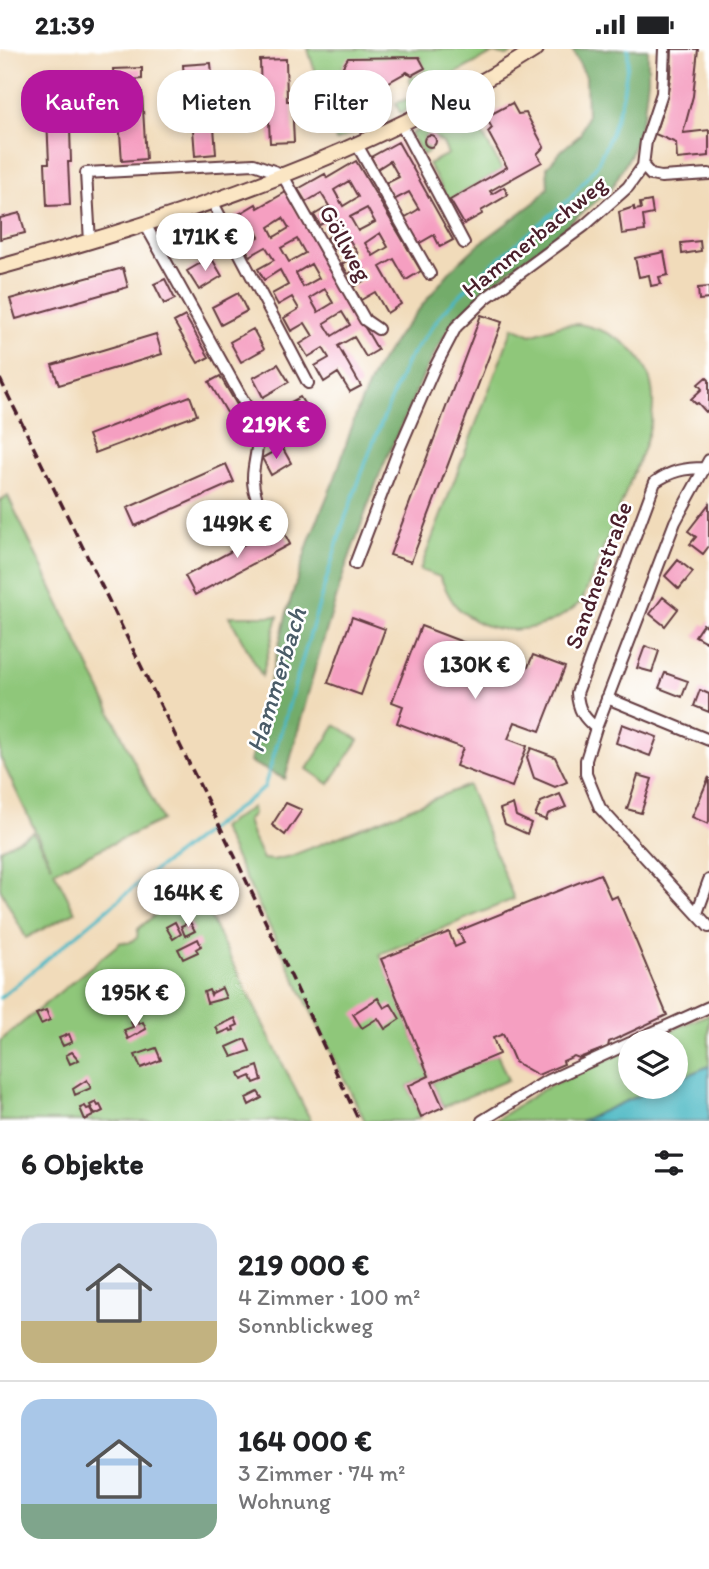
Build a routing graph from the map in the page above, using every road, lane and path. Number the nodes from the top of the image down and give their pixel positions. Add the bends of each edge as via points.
1 (536, 49) edge
2 (663, 49) edge
3 (401, 124) junction
4 (356, 143) junction
5 (643, 166) junction
6 (282, 174) junction
7 (709, 174) edge
8 (212, 201) junction
9 (145, 224) junction
10 (90, 242) junction
11 (464, 243) dead end
12 (0, 267) edge
13 (430, 275) dead end
14 (377, 330) dead end
15 (308, 383) dead end
16 (706, 464) edge
17 (256, 496) dead end
18 (355, 564) dead end
19 (607, 698) junction
20 (596, 728) junction
21 (709, 740) edge
22 (709, 880) edge
23 (697, 913) junction
24 (709, 927) edge
25 (709, 1007) edge
26 (661, 1029) edge
27 (618, 1048) edge
28 (482, 1121) edge

1 - 3 street
2 - 5 street, Hammerbachweg via 662,93
3 - 4 street
3 - 11 street
4 - 6 street
4 - 13 street
5 - 7 street via 651,175 661,177
5 - 18 street, Hammerbachweg via 628,187 584,226 486,298 456,327 397,454
6 - 8 street
6 - 10 street via 254,164 86,173
6 - 14 street, Göllweg via 365,320
8 - 9 street
8 - 15 street
9 - 10 street
9 - 17 street via 254,420 259,439 252,485
10 - 12 street
16 - 19 street, Sandnerstraße via 675,522
16 - 20 street, Sandnerstraße via 654,482 577,694 585,718
19 - 20 street, Sandnerstraße
19 - 21 street
20 - 23 street, Sandnerstraße via 586,773 600,808
22 - 23 street
23 - 24 street, Sandnerstraße
25 - 26 street
27 - 28 street via 545,1082

